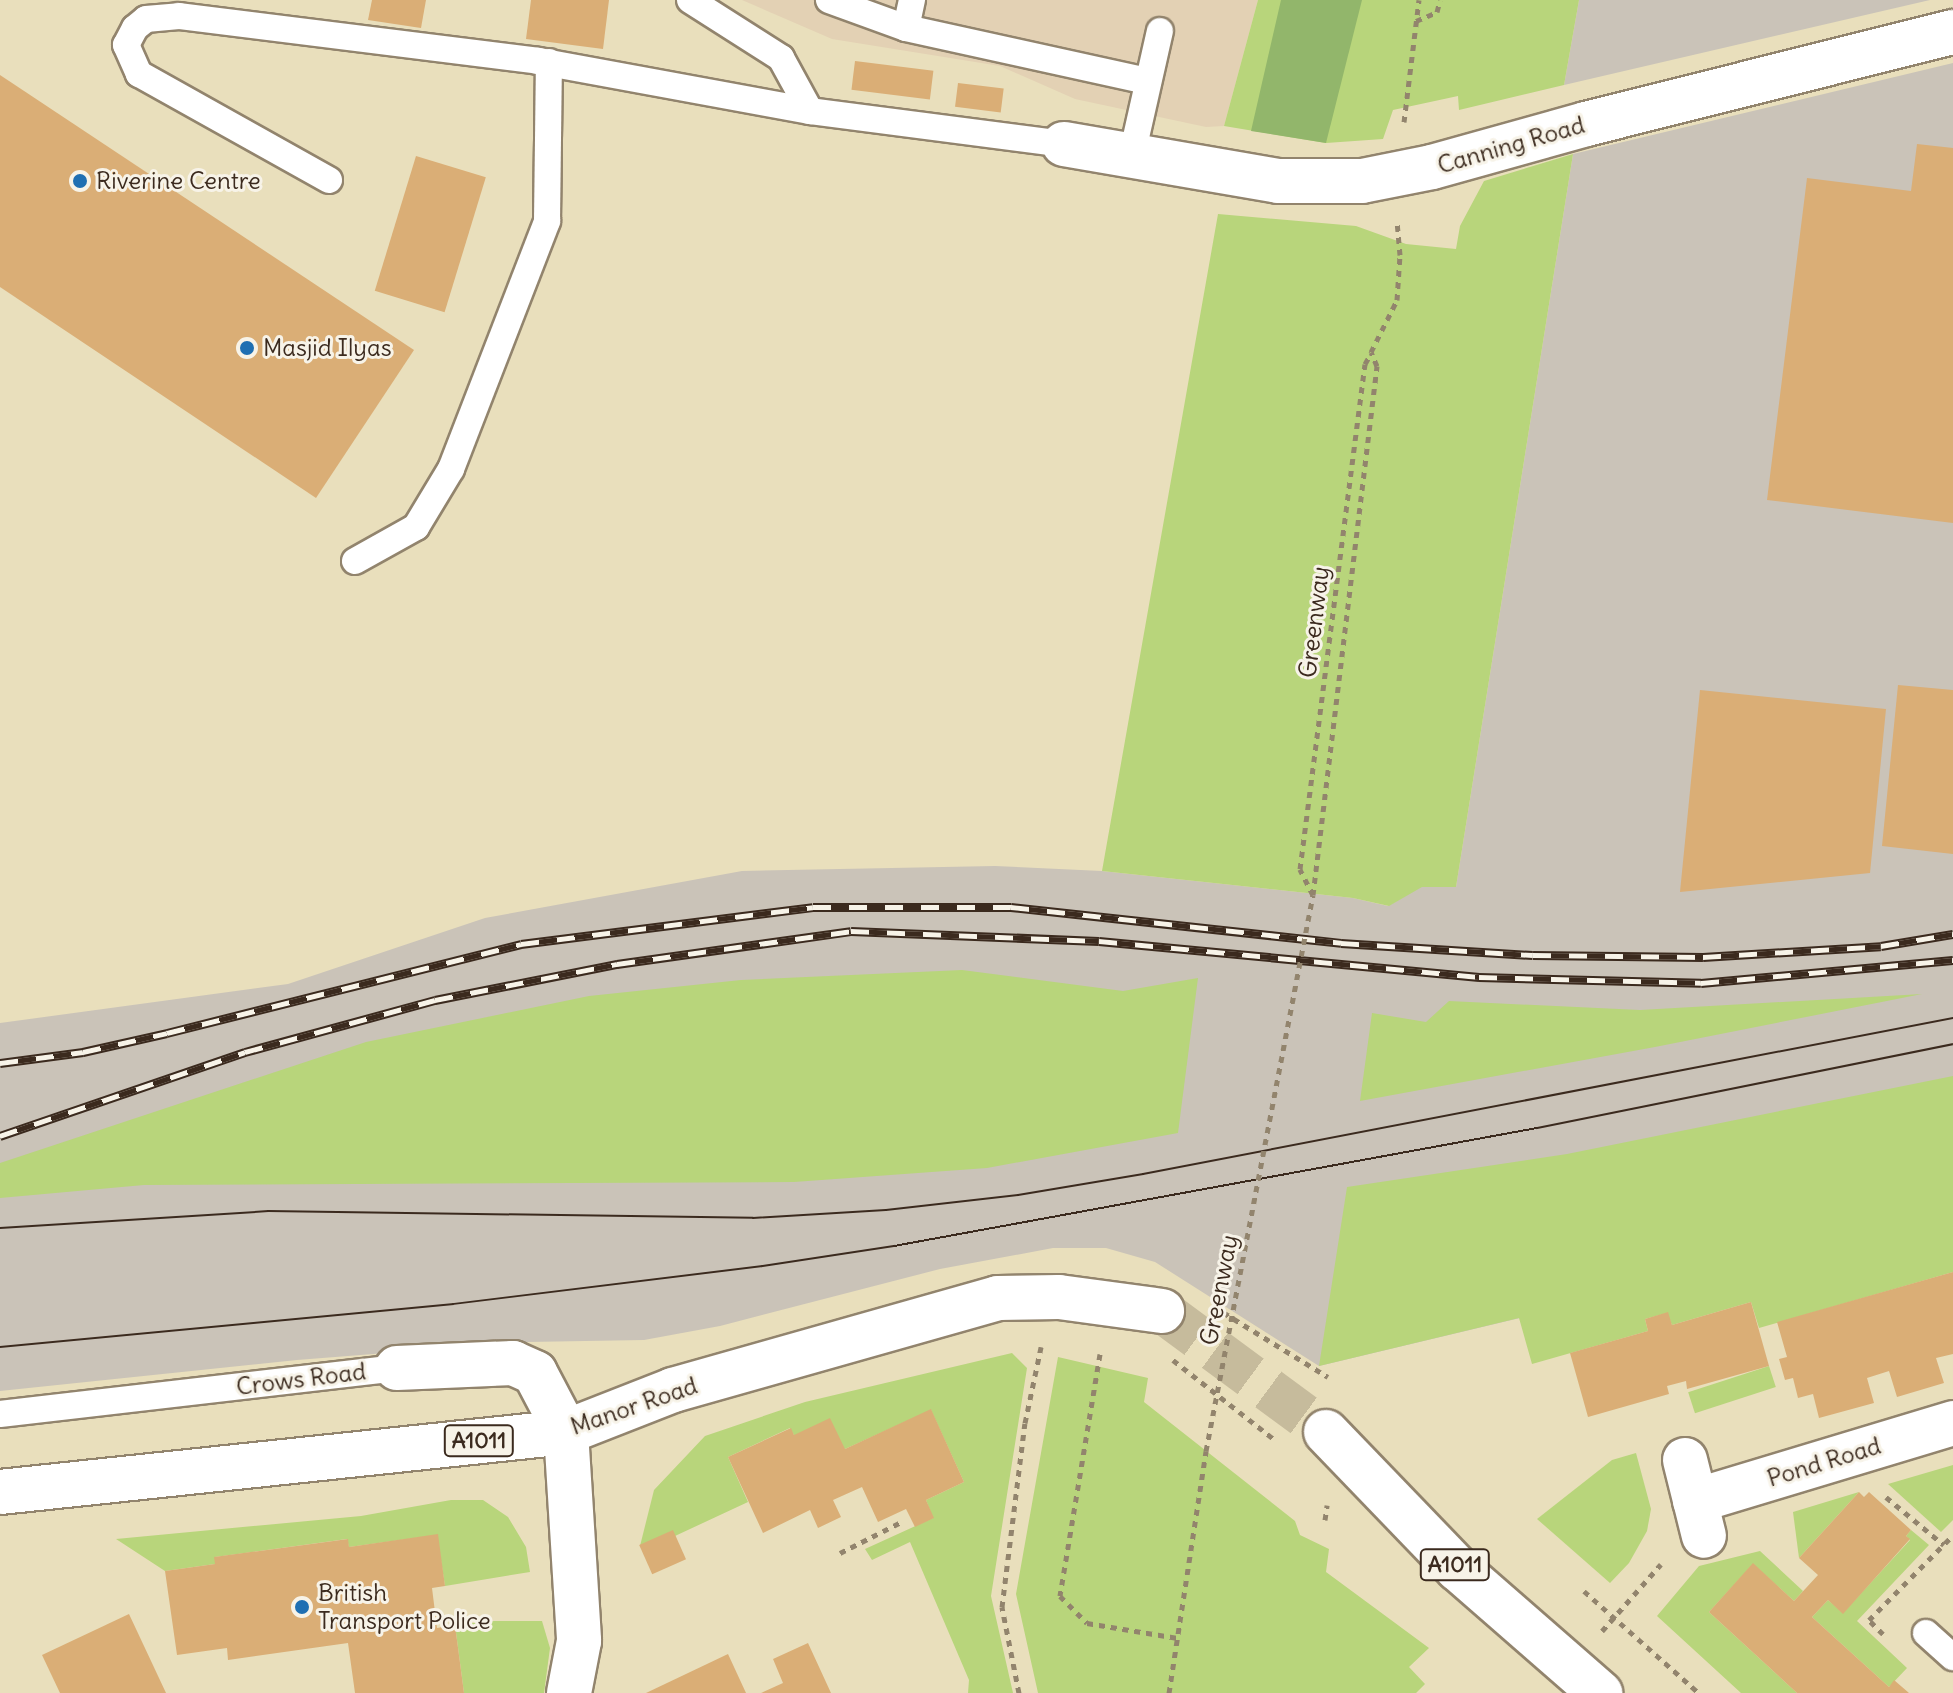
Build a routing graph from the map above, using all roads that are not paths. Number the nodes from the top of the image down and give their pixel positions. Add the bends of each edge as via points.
1 (690, 0) edge
2 (912, 0) edge
3 (835, 2) edge
4 (906, 28) junction
5 (1160, 31) dead end
6 (1953, 32) edge
7 (549, 62) junction
8 (1148, 81) junction
9 (810, 111) junction
10 (1064, 144) joint
11 (1132, 155) junction
12 (329, 180) dead end
13 (355, 561) dead end
14 (1162, 1332) tunnel mouth
15 (417, 1367) joint
16 (0, 1414) edge
17 (1953, 1423) edge
18 (566, 1432) junction
19 (1306, 1440) tunnel mouth
20 (0, 1492) edge
21 (1695, 1499) dead end
22 (1926, 1633) dead end
23 (1953, 1658) edge
24 (569, 1693) edge
25 (1600, 1693) edge

1 - 9 lane via 781,58
2 - 4 lane
3 - 4 lane
4 - 8 lane
5 - 8 lane
6 - 11 street, Canning Road via 1362,181 1278,181
7 - 9 lane
7 - 12 lane via 179,16 146,19 135,28 126,45 139,74
7 - 13 lane via 547,221 542,236 451,469 416,527
8 - 11 lane
9 - 10 lane
10 - 11 street, Canning Road
14 - 18 street, Manor Road / A1011 via 1059,1297 998,1298 673,1390
15 - 16 lane, Crows Road
15 - 18 street, Crows Road via 513,1363 535,1373
17 - 21 street, Pond Road
18 - 20 street, Manor Road / A1011
18 - 24 street via 579,1641
19 - 25 street, A1011
22 - 23 lane

